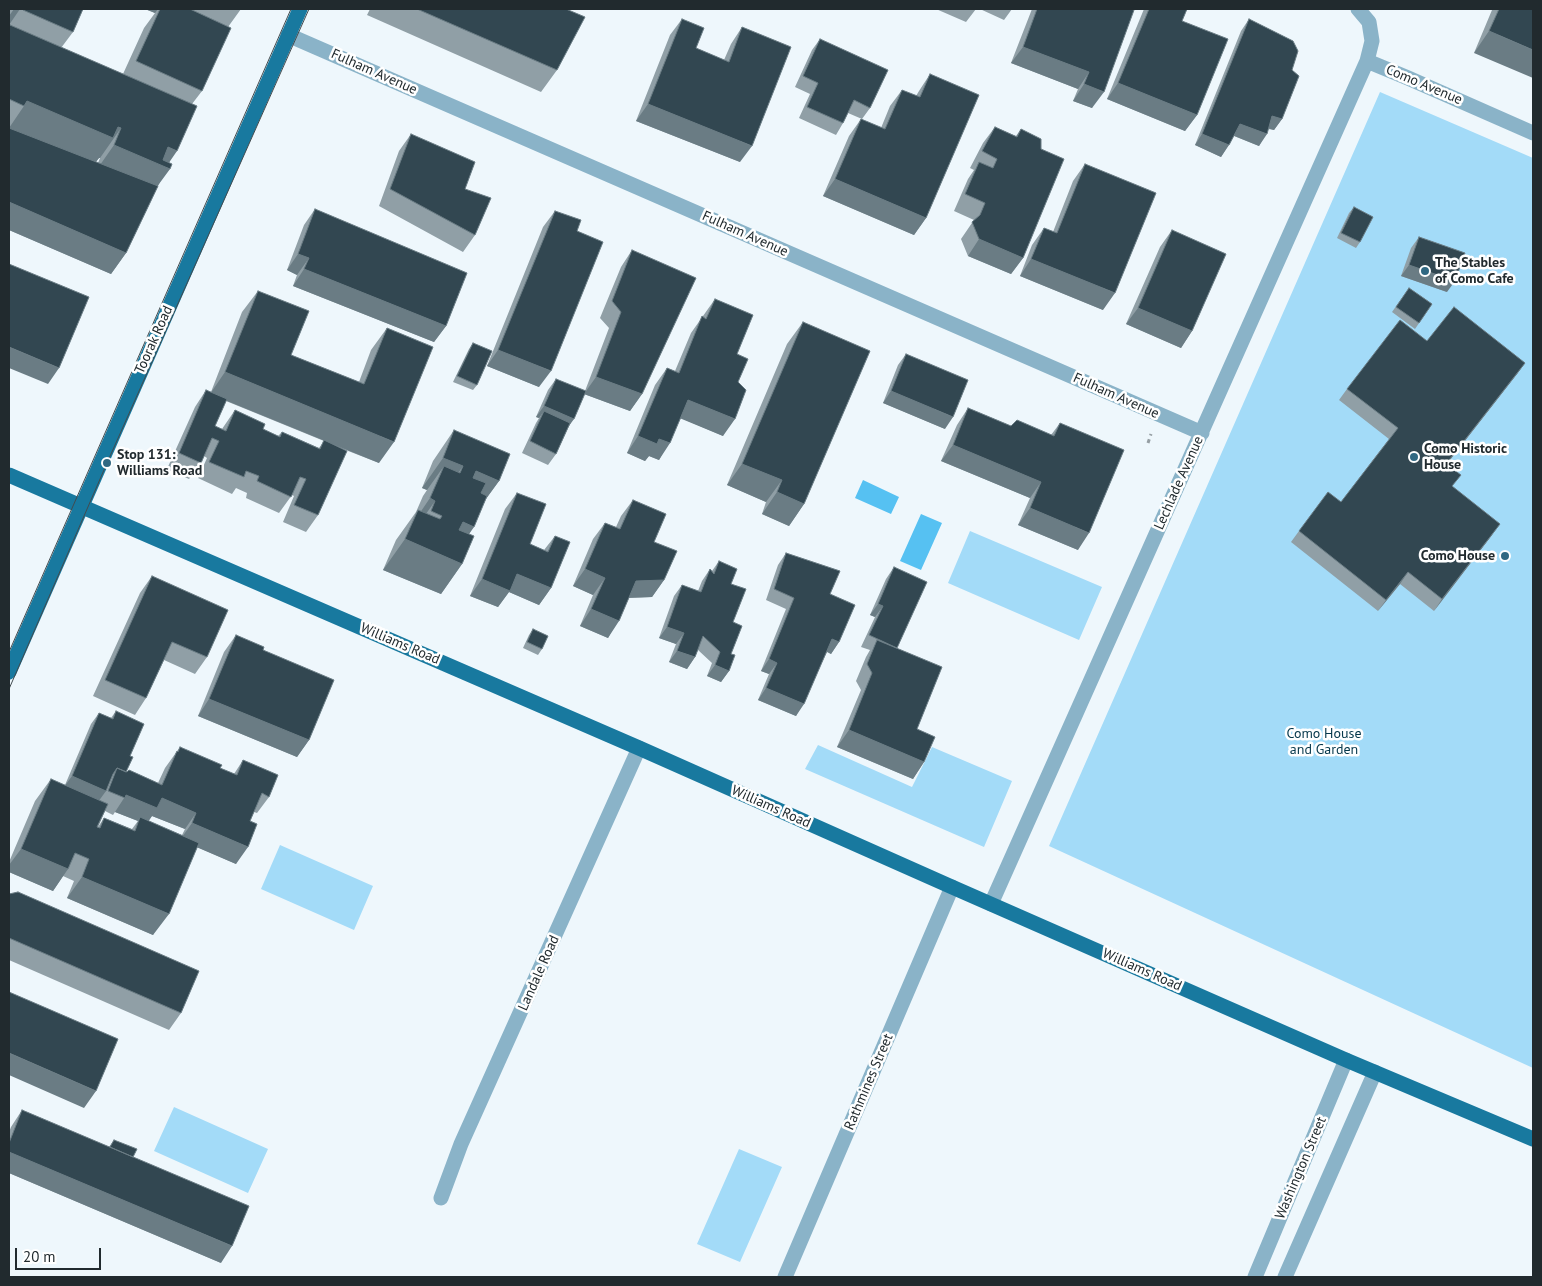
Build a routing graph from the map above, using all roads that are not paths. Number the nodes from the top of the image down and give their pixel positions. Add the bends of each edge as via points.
1 (300, 9) edge
2 (1358, 9) edge
3 (288, 35) junction
4 (1367, 61) junction
5 (1533, 133) edge
6 (1202, 433) junction
7 (9, 475) edge
8 (81, 507) junction
9 (9, 672) edge
10 (639, 748) junction
11 (952, 887) junction
12 (991, 904) junction
13 (1346, 1060) junction
14 (1375, 1072) junction
15 (1533, 1139) edge
16 (441, 1198) dead end
17 (785, 1277) edge
18 (1255, 1277) edge
19 (1285, 1277) edge

1 - 3 main road, Toorak Road
2 - 4 street via 1369,22 1372,42
3 - 6 street, Fulham Avenue
3 - 8 main road, Toorak Road
4 - 5 street, Como Avenue
4 - 6 street, Lechlade Avenue
6 - 12 street, Lechlade Avenue
7 - 8 main road, Williams Road
8 - 9 main road, Toorak Road
8 - 10 main road, Williams Road
10 - 11 main road, Williams Road
10 - 16 street, Landale Road via 461,1144
11 - 12 main road, Williams Road
11 - 17 street, Rathmines Street
12 - 13 main road, Williams Road
13 - 14 main road, Williams Road
13 - 18 street, Washington Street
14 - 15 main road, Williams Road
14 - 19 street, Washington Street

